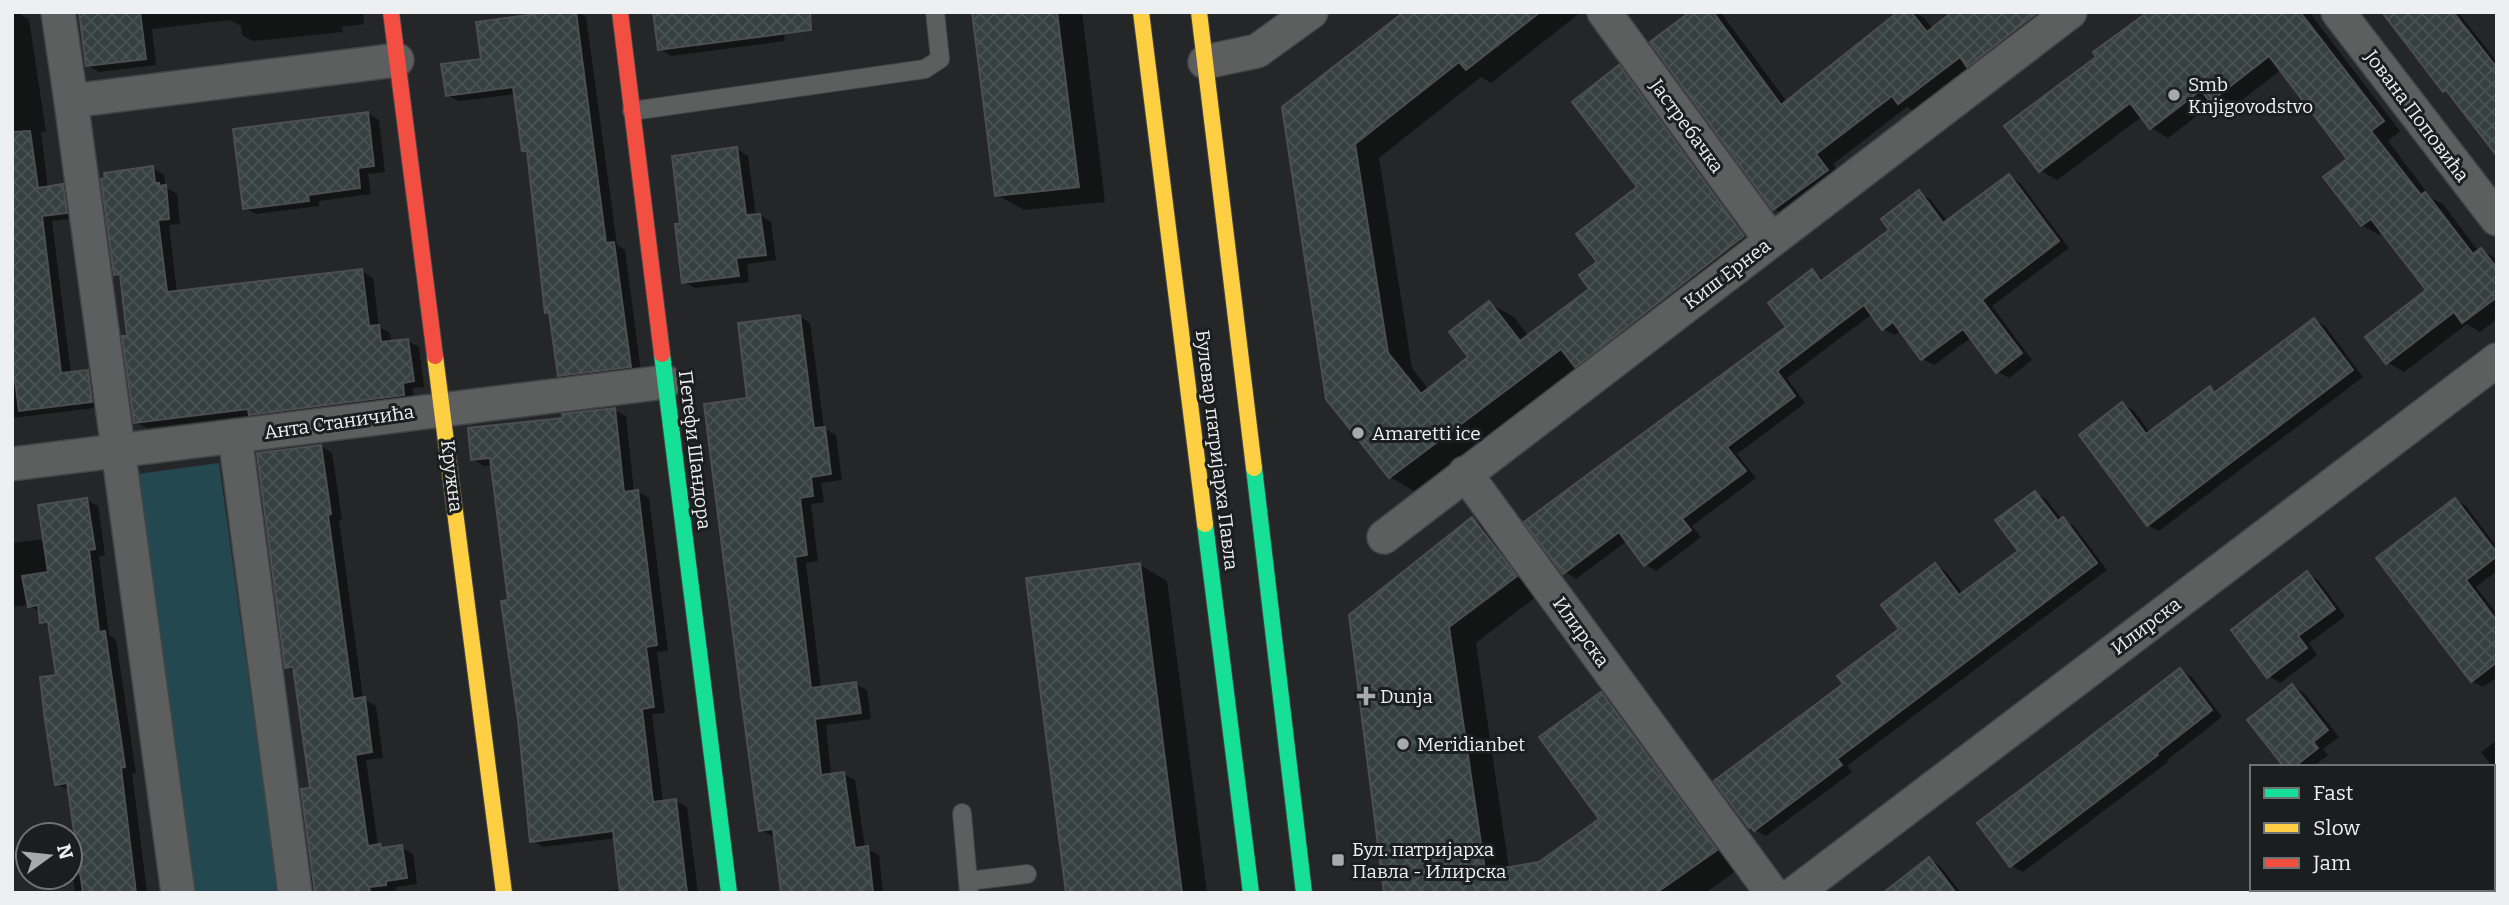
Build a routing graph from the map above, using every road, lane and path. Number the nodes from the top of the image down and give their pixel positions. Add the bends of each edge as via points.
1 (58, 12) edge
2 (391, 12) edge
3 (620, 12) edge
4 (934, 12) edge
5 (1141, 12) edge
6 (1199, 12) edge
7 (1311, 12) edge
8 (1604, 12) edge
9 (2070, 12) edge
10 (2338, 12) edge
11 (397, 60) junction
12 (1205, 62) junction
13 (71, 101) junction
14 (632, 111) junction
15 (2497, 219) edge
16 (1771, 240) junction
17 (2497, 360) edge
18 (665, 382) junction
19 (443, 408) junction
20 (235, 436) junction
21 (117, 451) junction
22 (12, 464) edge
23 (1465, 474) junction
24 (1384, 537) dead end
25 (962, 813) dead end
26 (1027, 874) dead end
27 (969, 887) edge
28 (178, 893) edge
29 (295, 893) edge
30 (504, 893) edge
31 (729, 893) edge
32 (1251, 893) edge
33 (1304, 893) edge
34 (1772, 893) edge
35 (1795, 893) edge

1 - 13 street
2 - 11 street, Кружна
3 - 14 street, Петефи Шандора
4 - 14 lane via 940,59 925,69
5 - 32 street, Булевар патријарха Павла
6 - 12 street, Булевар патријарха Павла
7 - 12 street via 1257,51
8 - 16 street, Јастребачка
9 - 16 street, Киш Ернеа
10 - 15 street, Јована Поповића
11 - 13 street
11 - 19 street, Кружна
12 - 33 street, Булевар патријарха Павла
13 - 21 street
14 - 18 street, Петефи Шандора
16 - 23 street, Киш Ернеа
17 - 35 street, Илирска
18 - 19 street, Анта Станичића
18 - 31 street, Петефи Шандора
19 - 20 street, Анта Станичића
19 - 30 street, Кружна
20 - 21 street, Анта Станичића
20 - 29 street
21 - 22 street, Анта Станичића
21 - 28 street
23 - 24 street, Киш Ернеа
23 - 34 street, Илирска
25 - 27 lane
26 - 27 lane

